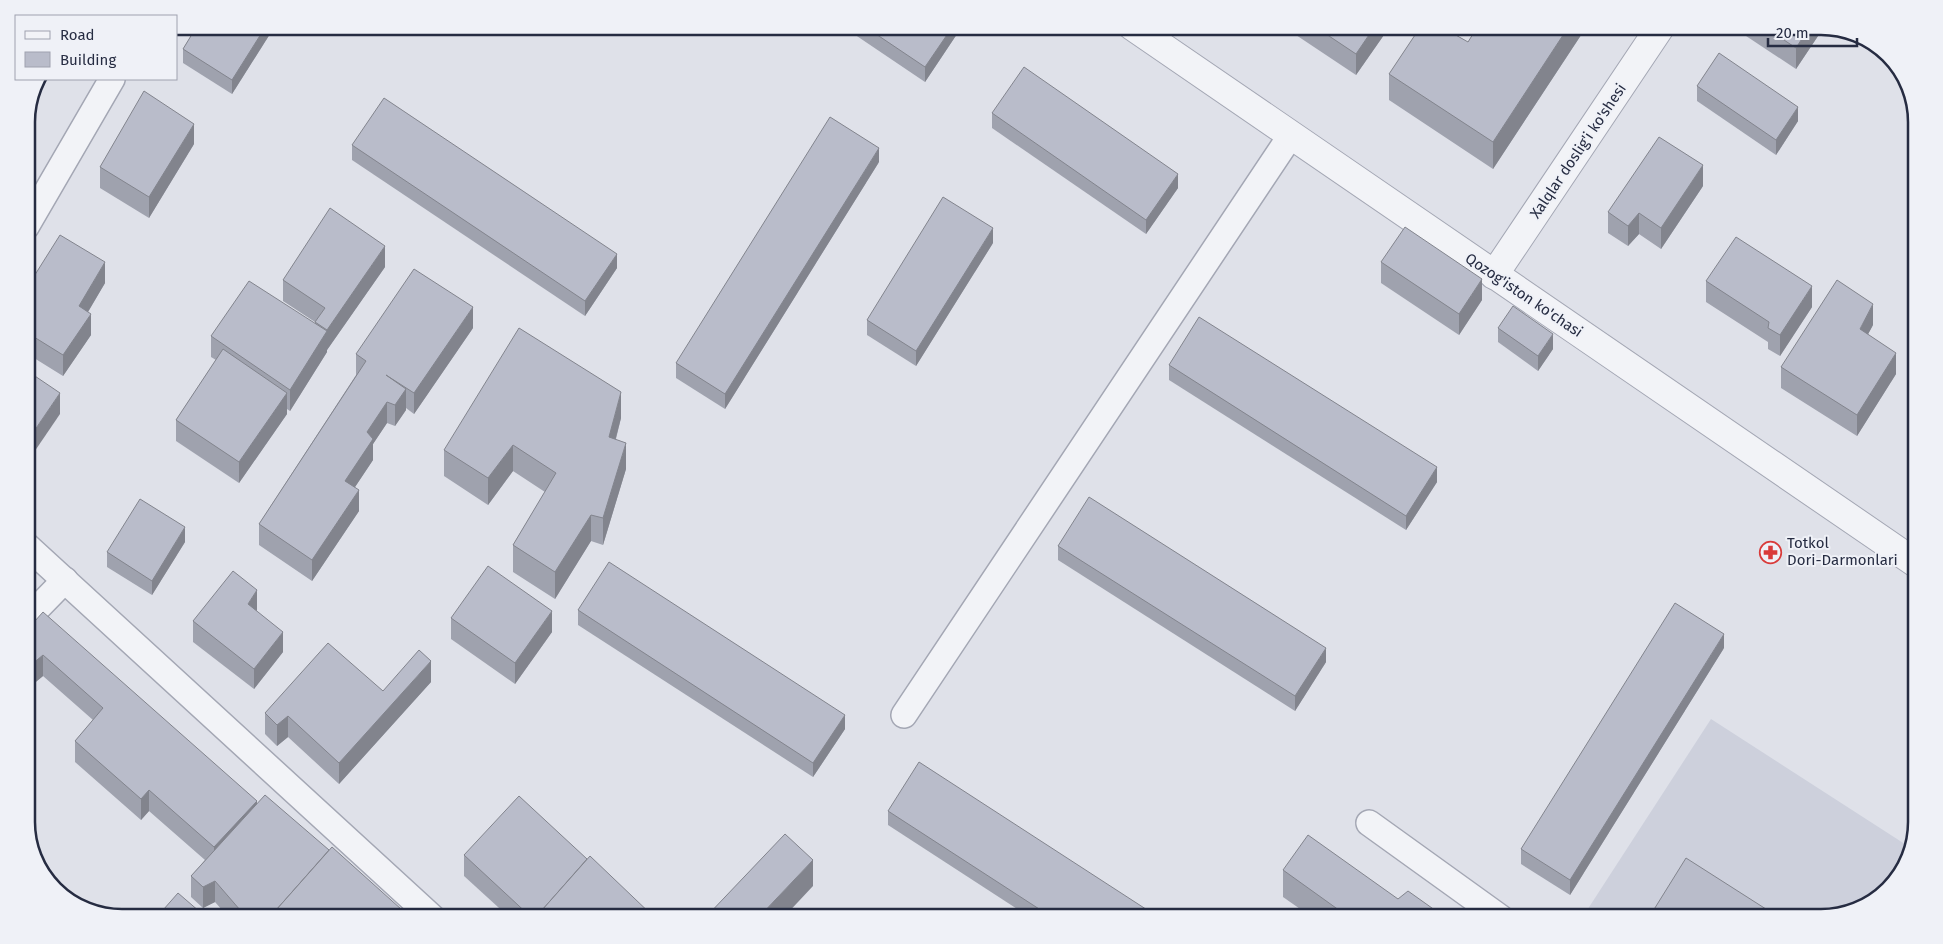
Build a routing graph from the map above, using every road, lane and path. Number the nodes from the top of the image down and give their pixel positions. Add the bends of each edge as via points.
1 (1145, 35) edge
2 (1656, 35) edge
3 (111, 80) edge
4 (1291, 135) junction
5 (35, 212) edge
6 (1494, 275) junction
7 (35, 553) edge
8 (1908, 558) edge
9 (65, 580) junction
10 (35, 611) edge
11 (904, 715) dead end
12 (1369, 823) dead end
13 (423, 909) edge
14 (1488, 909) edge

1 - 4 street, Qozog'iston ko'chasi
2 - 6 street, Xalqlar doslig'i ko'shesi
3 - 5 street
4 - 6 street, Qozog'iston ko'chasi
4 - 11 street
6 - 8 street, Qozog'iston ko'chasi
7 - 9 street
9 - 10 street
9 - 13 street
12 - 14 street

